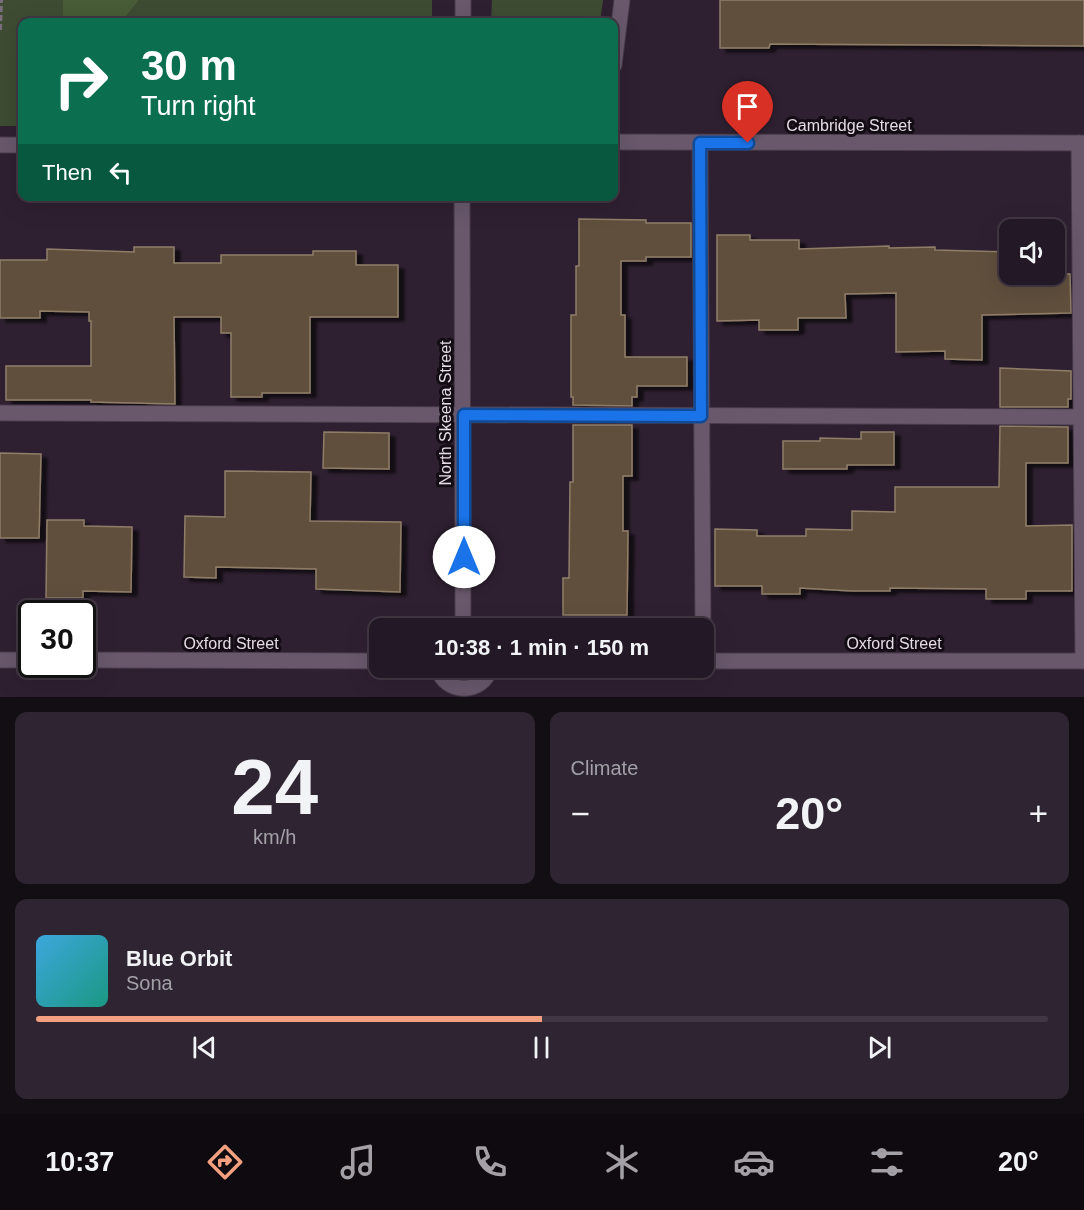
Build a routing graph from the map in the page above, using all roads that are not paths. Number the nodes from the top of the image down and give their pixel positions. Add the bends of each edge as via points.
1 (463, 0) edge
2 (622, 0) edge
3 (463, 18) edge
4 (618, 32) edge
5 (618, 142) edge
6 (700, 143) junction
7 (1081, 143) edge
8 (0, 145) edge
9 (18, 145) edge
10 (462, 201) edge
11 (0, 413) edge
12 (464, 415) junction
13 (701, 416) junction
14 (1083, 417) edge
15 (464, 618) edge
16 (703, 618) edge
17 (0, 660) edge
18 (18, 660) edge
19 (96, 660) edge
20 (369, 661) edge
21 (714, 661) edge
22 (1084, 661) edge
23 (443, 678) edge
24 (485, 678) edge
25 (464, 693) edge

1 - 3 street
2 - 4 street
5 - 6 street, Cambridge Street
6 - 7 street, Cambridge Street
6 - 13 street
7 - 14 street
8 - 9 street
10 - 12 street, North Skeena Street
11 - 12 street
12 - 13 street
12 - 15 street, North Skeena Street
13 - 14 street
13 - 16 street
14 - 22 street
17 - 18 street
19 - 20 street, Oxford Street
21 - 22 street, Oxford Street
23 - 25 street
24 - 25 street

